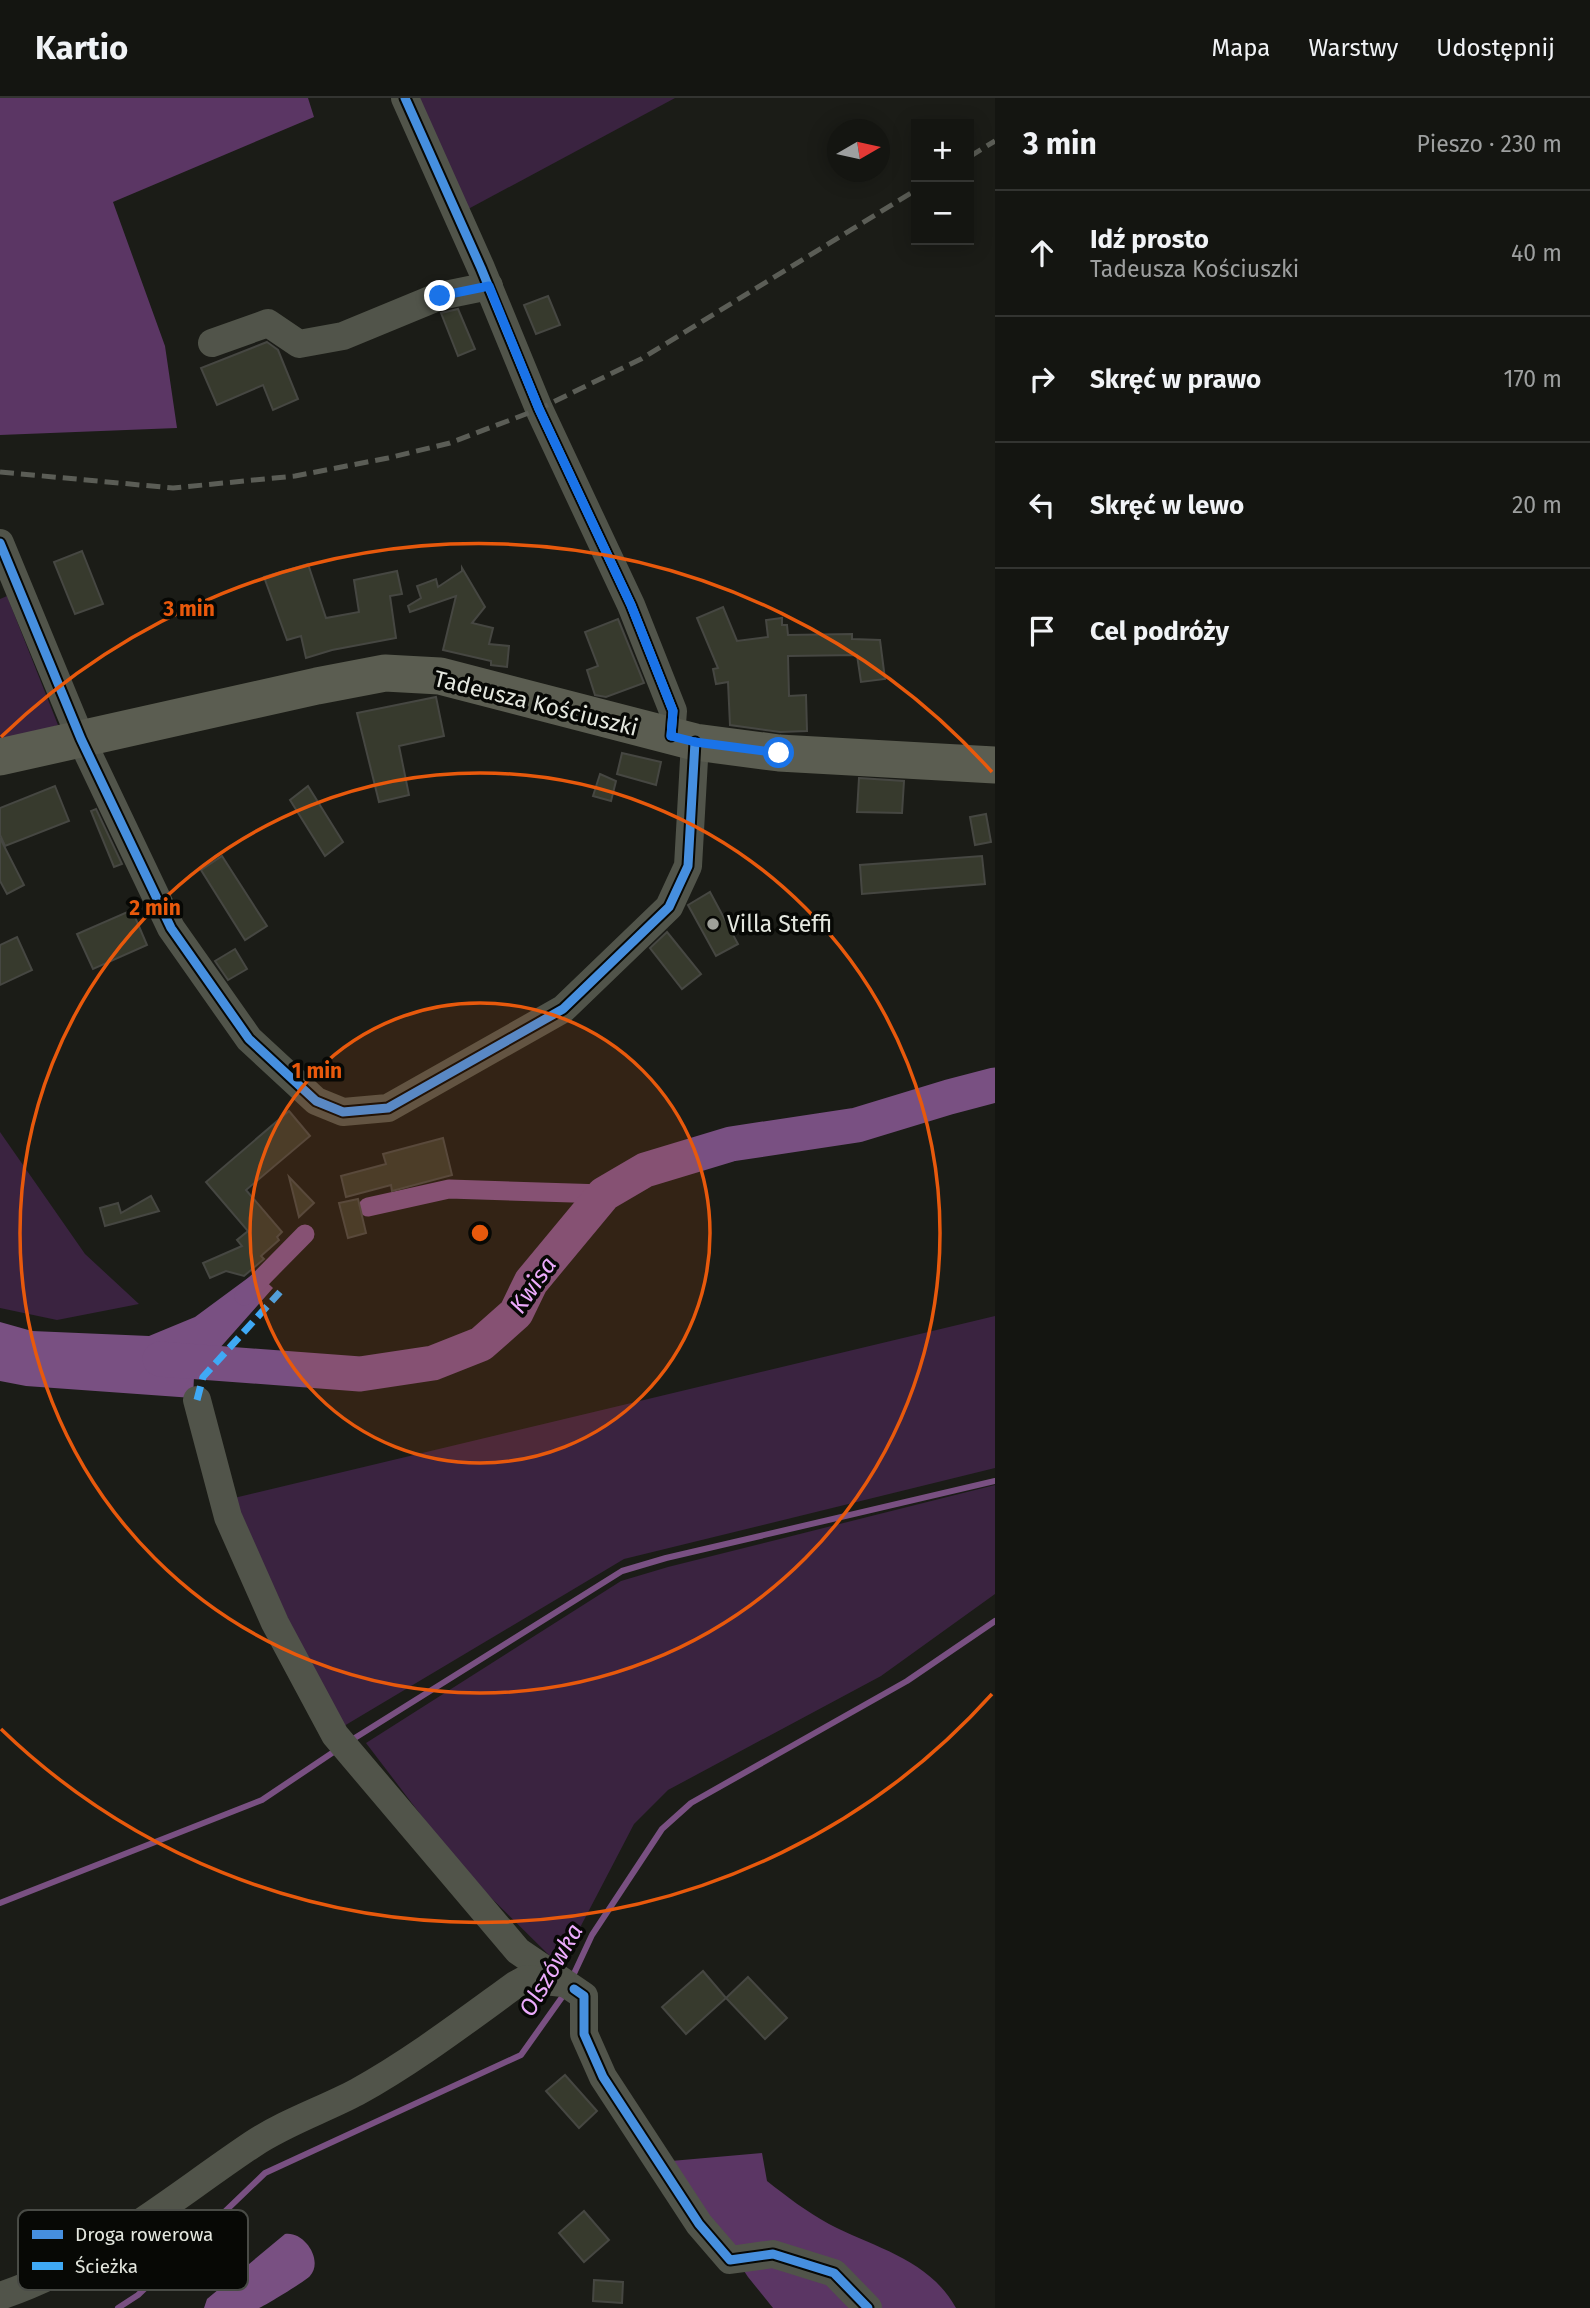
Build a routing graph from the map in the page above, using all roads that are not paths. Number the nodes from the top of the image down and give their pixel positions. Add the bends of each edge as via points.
1 (405, 98) edge
2 (489, 286) junction
3 (212, 343) dead end
4 (0, 543) edge
5 (81, 739) junction
6 (683, 739) junction
7 (0, 757) edge
8 (995, 765) edge
9 (197, 1400) dead end
10 (518, 1951) junction
11 (526, 1979) junction
12 (568, 1986) junction
13 (161, 2210) edge
14 (18, 2290) edge
15 (0, 2296) edge
16 (868, 2308) edge

1 - 2 street
2 - 3 street via 440,296 343,336 299,344 268,323
2 - 6 street via 539,409 631,605
4 - 5 street
5 - 6 main road, Tadeusza Kościuszki via 385,673 440,676
5 - 6 street via 171,928 249,1039 316,1101 343,1112 388,1108 563,1009 669,907 688,866
5 - 7 main road, Tadeusza Kościuszki
6 - 8 main road, Tadeusza Kościuszki via 779,753
9 - 10 street via 228,1517 275,1623 343,1745
10 - 11 street via 527,1964
10 - 12 street
11 - 12 street
11 - 13 street via 429,2049 355,2093 255,2143
12 - 16 street via 584,1996 584,2034 603,2077 699,2224 730,2260 773,2254 834,2273
14 - 15 street

